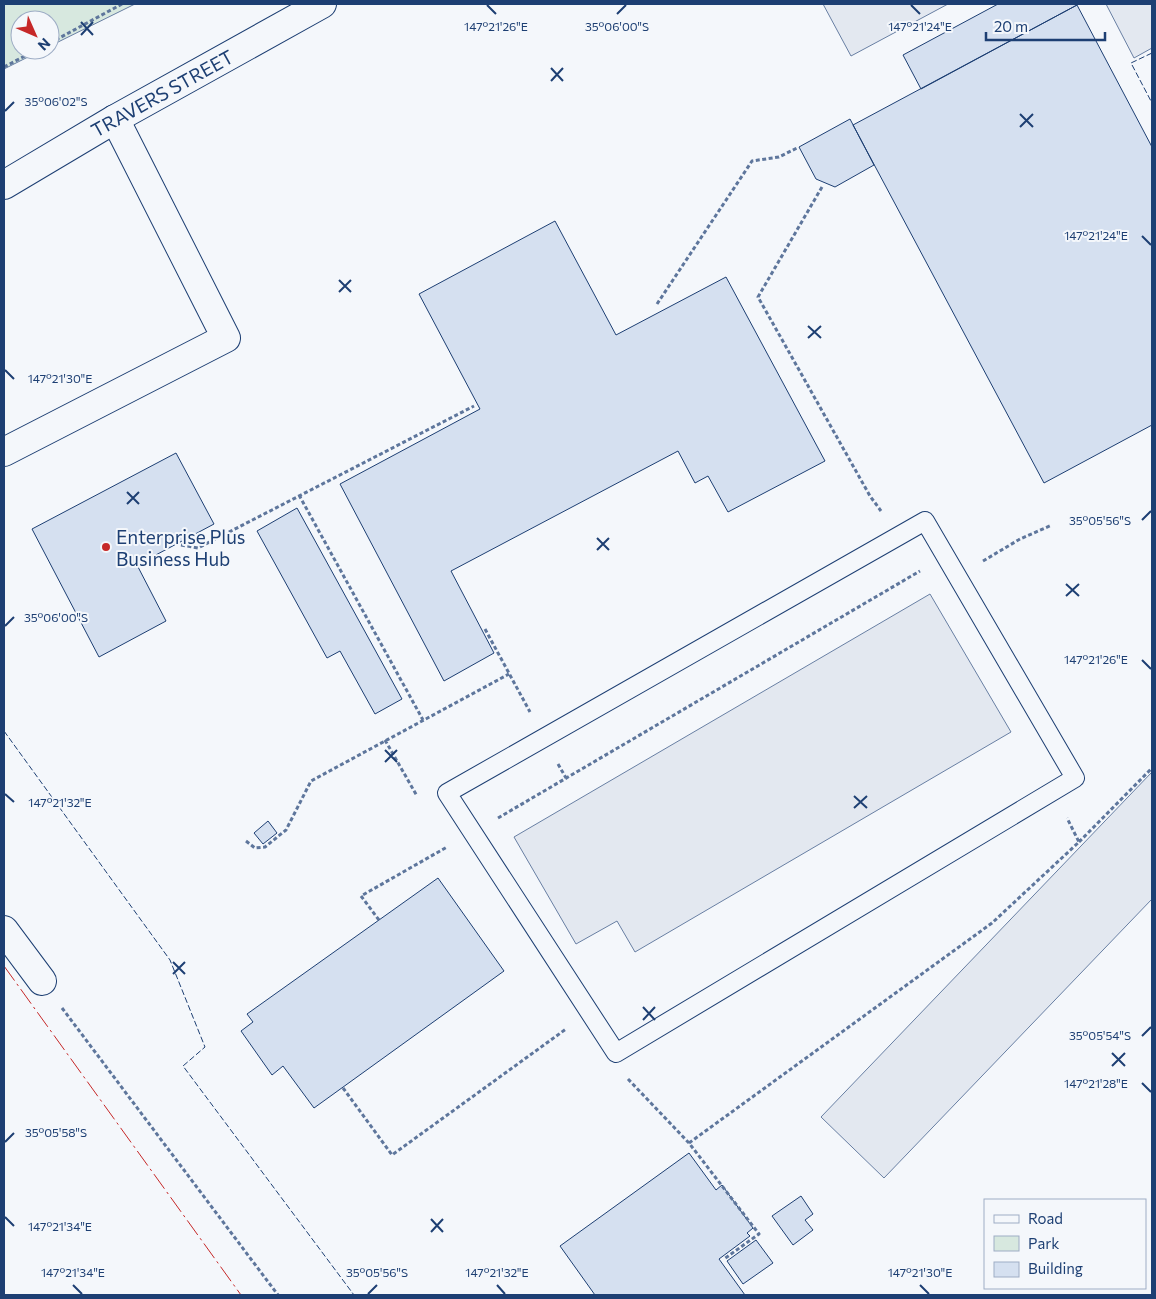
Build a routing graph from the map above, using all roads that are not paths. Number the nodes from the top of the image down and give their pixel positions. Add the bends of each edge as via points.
1 (322, 4) edge
2 (115, 119) junction
3 (4, 185) edge
4 (4, 452) edge
5 (472, 833) joint
6 (4, 930) edge
7 (42, 981) road end

1 - 2 street, TRAVERS STREET
2 - 3 street, TRAVERS STREET
2 - 4 street via 226,338
5 - 5 lane via 447,793 925,521 1075,778 616,1053
6 - 7 street

